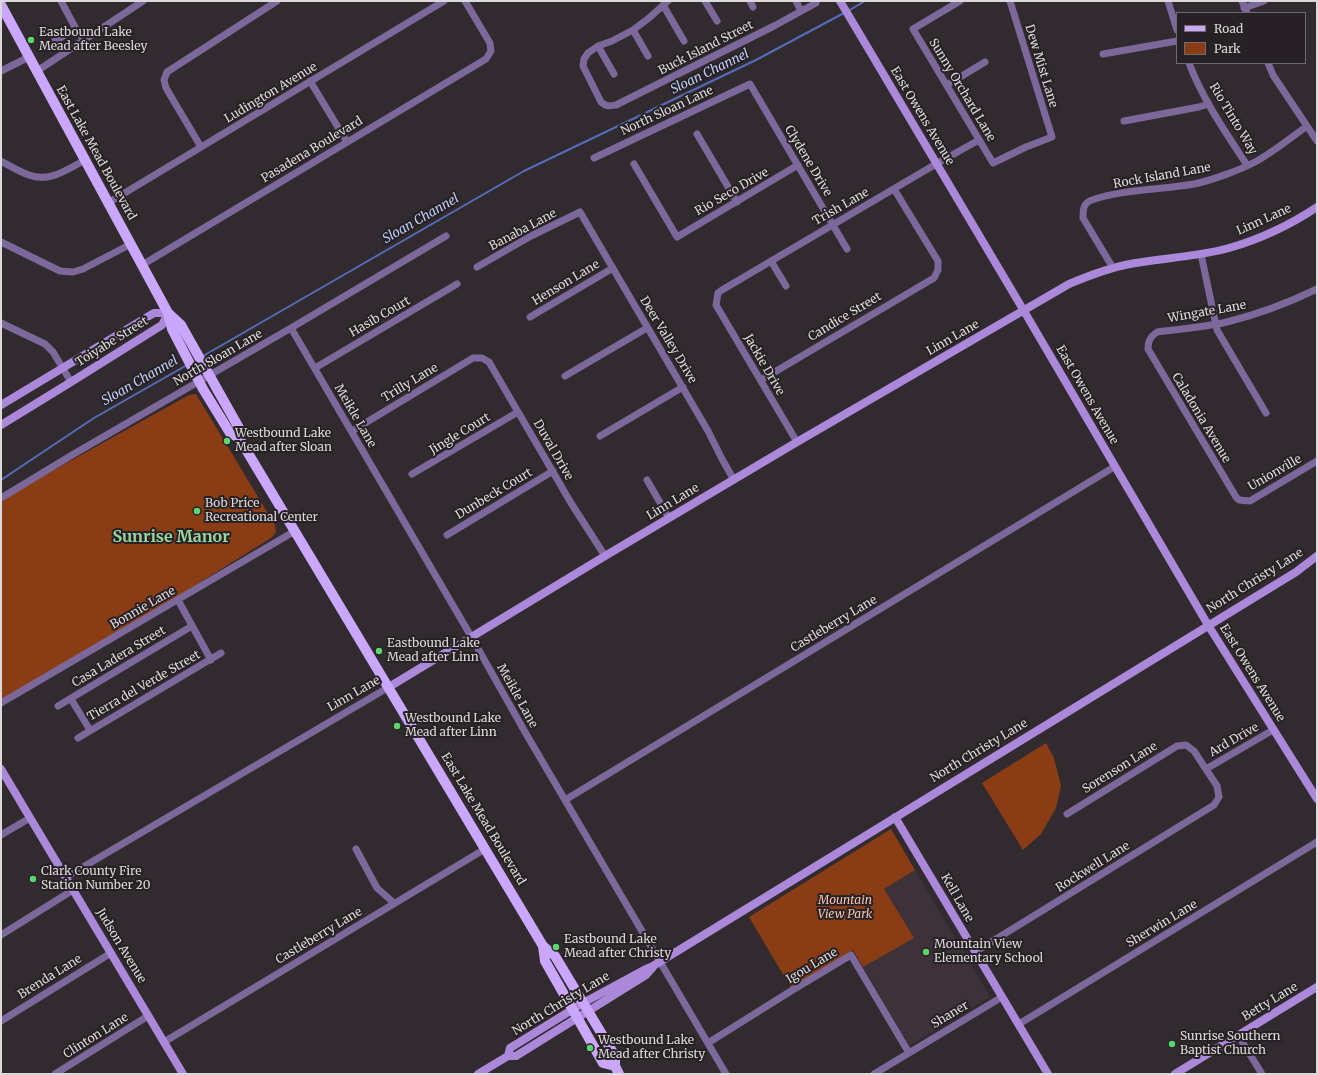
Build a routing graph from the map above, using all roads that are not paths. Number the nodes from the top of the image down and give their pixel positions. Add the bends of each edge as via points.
1 (61, 1) edge
2 (277, 1) edge
3 (444, 1) edge
4 (465, 1) edge
5 (705, 1) edge
6 (796, 1) edge
7 (840, 1) edge
8 (960, 1) edge
9 (1010, 1) edge
10 (1168, 1) edge
11 (1264, 1) edge
12 (141, 2) edge
13 (666, 3) edge
14 (816, 3) dead end
15 (1, 5) edge
16 (1244, 7) edge
17 (801, 11) junction
18 (717, 21) dead end
19 (1176, 27) edge
20 (76, 29) junction
21 (633, 30) junction
22 (84, 40) junction
23 (684, 41) dead end
24 (1176, 41) edge
25 (46, 46) dead end
26 (598, 46) junction
27 (1103, 54) dead end
28 (648, 56) dead end
29 (29, 57) junction
30 (985, 62) dead end
31 (1189, 64) edge
32 (1268, 64) edge
33 (1, 71) edge
34 (37, 71) junction
35 (614, 74) dead end
36 (310, 81) junction
37 (750, 84) joint
38 (947, 85) junction
39 (1209, 104) junction
40 (1124, 121) dead end
41 (1307, 126) junction
42 (697, 134) dead end
43 (980, 140) junction
44 (1317, 141) edge
45 (347, 142) junction
46 (201, 147) junction
47 (594, 158) dead end
48 (85, 160) junction
49 (1, 161) edge
50 (993, 163) joint
51 (634, 164) dead end
52 (936, 164) junction
53 (798, 165) junction
54 (1247, 166) junction
55 (894, 189) junction
56 (736, 202) junction
57 (108, 203) junction
58 (1317, 207) edge
59 (580, 212) joint
60 (833, 225) junction
61 (446, 236) dead end
62 (1, 242) edge
63 (131, 244) junction
64 (847, 249) dead end
65 (1201, 254) junction
66 (771, 260) junction
67 (142, 265) junction
68 (477, 267) dead end
69 (612, 268) junction
70 (1113, 268) junction
71 (457, 284) dead end
72 (786, 286) dead end
73 (1317, 289) edge
74 (717, 297) joint
75 (1024, 311) junction
76 (168, 313) junction
77 (530, 317) dead end
78 (1, 323) edge
79 (1215, 324) junction
80 (291, 328) junction
81 (648, 328) junction
82 (1148, 341) joint
83 (482, 358) joint
84 (63, 368) junction
85 (315, 368) junction
86 (199, 370) junction
87 (209, 376) junction
88 (565, 376) dead end
89 (761, 380) junction
90 (71, 382) junction
91 (200, 382) junction
92 (682, 387) junction
93 (1, 405) edge
94 (518, 412) junction
95 (1266, 413) dead end
96 (1, 424) edge
97 (352, 431) junction
98 (600, 436) dead end
99 (239, 438) junction
100 (797, 442) junction
101 (1317, 462) edge
102 (1114, 467) junction
103 (553, 471) junction
104 (412, 474) dead end
105 (647, 480) dead end
106 (734, 480) junction
107 (1, 498) edge
108 (1244, 501) joint
109 (670, 518) junction
110 (295, 531) junction
111 (447, 535) dead end
112 (605, 556) junction
113 (1317, 556) edge
114 (178, 600) junction
115 (1208, 625) junction
116 (192, 626) junction
117 (472, 638) junction
118 (221, 653) dead end
119 (210, 660) junction
120 (389, 687) junction
121 (71, 699) junction
122 (1, 704) edge
123 (58, 706) dead end
124 (90, 730) junction
125 (1274, 730) junction
126 (78, 738) dead end
127 (1, 769) edge
128 (1206, 769) junction
129 (1314, 786) edge
130 (1317, 799) edge
131 (564, 800) junction
132 (1067, 814) dead end
133 (895, 817) junction
134 (30, 818) junction
135 (1, 835) edge
136 (1317, 842) edge
137 (485, 848) junction
138 (356, 849) dead end
139 (66, 877) junction
140 (73, 890) junction
141 (394, 903) junction
142 (1, 935) edge
143 (543, 946) junction
144 (975, 952) junction
145 (111, 953) junction
146 (661, 962) junction
147 (1317, 987) edge
148 (1002, 997) junction
149 (586, 1008) junction
150 (575, 1014) junction
151 (148, 1016) junction
152 (1, 1021) edge
153 (1018, 1024) junction
154 (1238, 1035) junction
155 (164, 1042) junction
156 (708, 1043) junction
157 (909, 1053) junction
158 (617, 1070) edge
159 (55, 1074) edge
160 (183, 1074) edge
161 (478, 1074) edge
162 (726, 1074) edge
163 (874, 1074) edge
164 (1048, 1074) edge
165 (1175, 1074) edge
166 (1262, 1074) edge

1 - 20 street
2 - 46 street via 167,72 164,80 166,88
3 - 36 street, Ludington Avenue
4 - 45 street, Pasadena Boulevard via 490,43 491,52 486,59
5 - 18 street
6 - 17 street
7 - 52 street, East Owens Avenue
8 - 38 street, Sunny Orchard Lane via 913,29
9 - 50 street, Dew Mist Lane via 1052,137
10 - 19 street
11 - 16 street
12 - 22 street
13 - 21 street
13 - 23 street
14 - 17 street, Buck Island Street
15 - 29 main road, East Lake Mead Boulevard
17 - 26 street, Buck Island Street via 616,105 604,105 583,66 588,53
20 - 22 street
20 - 25 street
21 - 26 street
21 - 28 street
22 - 34 street
24 - 27 street
26 - 35 street
29 - 33 street
29 - 34 main road, East Lake Mead Boulevard
30 - 38 street
31 - 39 street, Rio Tinto Way
32 - 41 street
34 - 48 main road, East Lake Mead Boulevard
36 - 45 street
36 - 46 street, Ludington Avenue
37 - 47 street, North Sloan Lane
37 - 53 street, Clydene Drive
38 - 43 street, Sunny Orchard Lane
39 - 40 street
39 - 54 street, Rio Tinto Way
41 - 44 street
41 - 54 street, Rock Island Lane
42 - 56 street
43 - 50 street, Sunny Orchard Lane
43 - 52 street, Trish Lane
45 - 67 street, Pasadena Boulevard
46 - 57 street, Ludington Avenue
48 - 49 street via 53,176 43,178 30,176
48 - 57 main road, East Lake Mead Boulevard
51 - 56 street, Rio Seco Drive via 677,237
52 - 55 street, Trish Lane
52 - 75 street, East Owens Avenue
53 - 56 street, Rio Seco Drive
53 - 60 street, Clydene Drive
54 - 70 street, Rock Island Lane via 1195,184 1121,194 1086,204 1083,208 1083,218
55 - 60 street, Trish Lane
55 - 89 street, Candice Street via 938,261 938,270 934,278
57 - 63 main road, East Lake Mead Boulevard
58 - 65 street, Linn Lane via 1301,218 1258,239
59 - 68 street, Banaba Lane
59 - 69 street, Deer Valley Drive
60 - 64 street, Clydene Drive
60 - 66 street, Trish Lane
61 - 80 street, North Sloan Lane
62 - 63 street via 60,271 73,272
63 - 67 main road, East Lake Mead Boulevard
65 - 70 street, Linn Lane
65 - 79 street
66 - 72 street
66 - 74 street, Trish Lane via 722,290
67 - 76 main road, East Lake Mead Boulevard
69 - 77 street, Henson Lane
69 - 81 street, Deer Valley Drive
70 - 75 street, Linn Lane via 1069,284
71 - 85 street, Hasib Court
73 - 79 street, Wingate Lane via 1262,312
74 - 89 street, Jackie Drive via 716,305
75 - 100 street, Linn Lane
75 - 102 street, East Owens Avenue
76 - 84 street, Toiyabe Street via 154,313
76 - 86 main road, East Lake Mead Boulevard via 172,329 189,350
76 - 90 street, Toiyabe Street via 162,325
78 - 84 street via 45,344
79 - 82 street, Wingate Lane via 1157,332
79 - 95 street
80 - 85 street, Meikle Lane
80 - 87 street, North Sloan Lane
81 - 88 street
81 - 92 street, Deer Valley Drive
82 - 108 street, Caladonia Avenue via 1148,349 1236,497
83 - 94 street, Duval Drive via 489,362
83 - 97 street, Trilly Lane via 473,358
84 - 90 street
84 - 93 street, Toiyabe Street
85 - 97 street, Meikle Lane
86 - 87 main road, East Lake Mead Boulevard
86 - 91 main road, East Lake Mead Boulevard
87 - 91 street, North Sloan Lane
87 - 99 main road, East Lake Mead Boulevard via 239,428
89 - 100 street, Jackie Drive
90 - 96 street, Toiyabe Street
91 - 99 main road, East Lake Mead Boulevard via 230,433
91 - 107 street, North Sloan Lane
92 - 98 street
92 - 106 street, Deer Valley Drive
94 - 103 street, Duval Drive
94 - 104 street, Jingle Court
97 - 117 street, Meikle Lane
99 - 110 main road, East Lake Mead Boulevard
100 - 106 street, Linn Lane
101 - 108 street, Unionville via 1250,501
102 - 115 street, East Owens Avenue
102 - 131 street, Castleberry Lane
103 - 111 street, Dunbeck Court
103 - 112 street, Duval Drive
105 - 109 street
106 - 109 street, Linn Lane
109 - 112 street, Linn Lane
110 - 114 street, Bonnie Lane
110 - 120 main road, East Lake Mead Boulevard
112 - 117 street, Linn Lane
113 - 115 street, North Christy Lane via 1296,572
114 - 116 street
114 - 122 street, Bonnie Lane
115 - 125 street, East Owens Avenue
115 - 133 street, North Christy Lane
116 - 119 street
116 - 121 street, Casa Ladera Street
117 - 120 street, Linn Lane
117 - 131 street, Meikle Lane
118 - 119 street, Tierra del Verde Street
119 - 124 street, Tierra del Verde Street
120 - 137 main road, East Lake Mead Boulevard
120 - 139 street, Linn Lane
121 - 123 street, Casa Ladera Street
121 - 124 street
124 - 126 street, Tierra del Verde Street
125 - 128 street, Ard Drive
125 - 129 street, East Owens Avenue
127 - 134 street, Judson Avenue
128 - 132 street, Sorenson Lane via 1194,751 1186,745 1177,746
128 - 144 street, Rockwell Lane via 1217,786 1219,797 1214,805
129 - 130 street, East Owens Avenue
131 - 146 street, Meikle Lane
133 - 144 street, Kell Lane
133 - 146 street, North Christy Lane
134 - 135 street
134 - 139 street, Judson Avenue
136 - 153 street, Sherwin Lane
137 - 141 street, Castleberry Lane
137 - 143 main road, East Lake Mead Boulevard
138 - 141 street via 377,888
139 - 140 street, Judson Avenue
140 - 142 street
140 - 145 street, Judson Avenue
141 - 155 street, Castleberry Lane
143 - 149 main road, East Lake Mead Boulevard via 555,956
143 - 150 main road, East Lake Mead Boulevard via 545,961
144 - 148 street, Kell Lane
145 - 151 street, Judson Avenue
145 - 152 street, Brenda Lane
146 - 149 street, North Christy Lane via 644,970
146 - 156 street, Meikle Lane
147 - 154 street, Betty Lane
148 - 153 street, Kell Lane
148 - 157 street, Shaner
149 - 150 street, North Christy Lane
149 - 158 main road, East Lake Mead Boulevard via 614,1056
150 - 158 main road, East Lake Mead Boulevard via 604,1063
150 - 161 street, North Christy Lane via 510,1048 508,1056
151 - 155 street, Judson Avenue
151 - 159 street, Clinton Lane
153 - 164 street, Kell Lane
154 - 165 street, Betty Lane
154 - 166 street
155 - 160 street, Judson Avenue
156 - 157 street, Igou Lane via 851,956
156 - 162 street, Meikle Lane
157 - 163 street, Shaner

